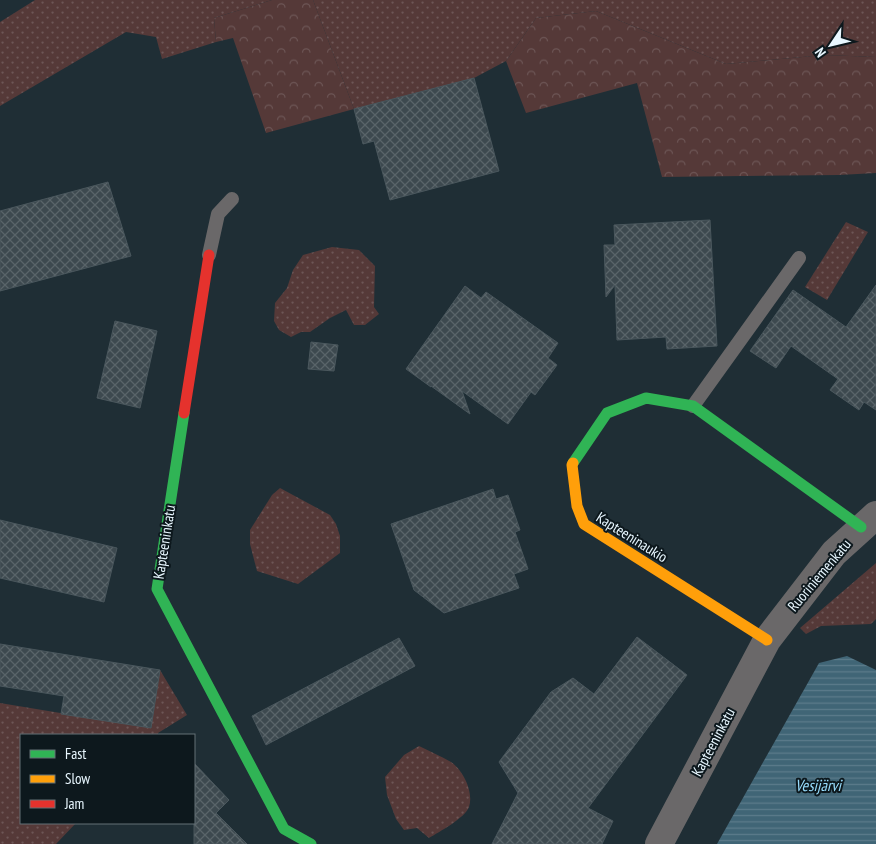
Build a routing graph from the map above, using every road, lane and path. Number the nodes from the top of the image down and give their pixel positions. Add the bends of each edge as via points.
1 (232, 199) dead end
2 (209, 255) joint
3 (799, 258) dead end
4 (693, 406) junction
5 (869, 521) edge
6 (767, 640) junction
7 (311, 844) edge
8 (659, 844) edge

1 - 2 lane via 218,214
2 - 7 street, Kapteeninkatu via 156,589 284,830
3 - 4 lane
4 - 5 street, Kapteeninaukio
4 - 6 street, Kapteeninaukio via 646,398 607,413 572,465 577,506 584,524
5 - 6 street, Ruoriniemenkatu via 834,553
6 - 8 street, Kapteeninkatu

